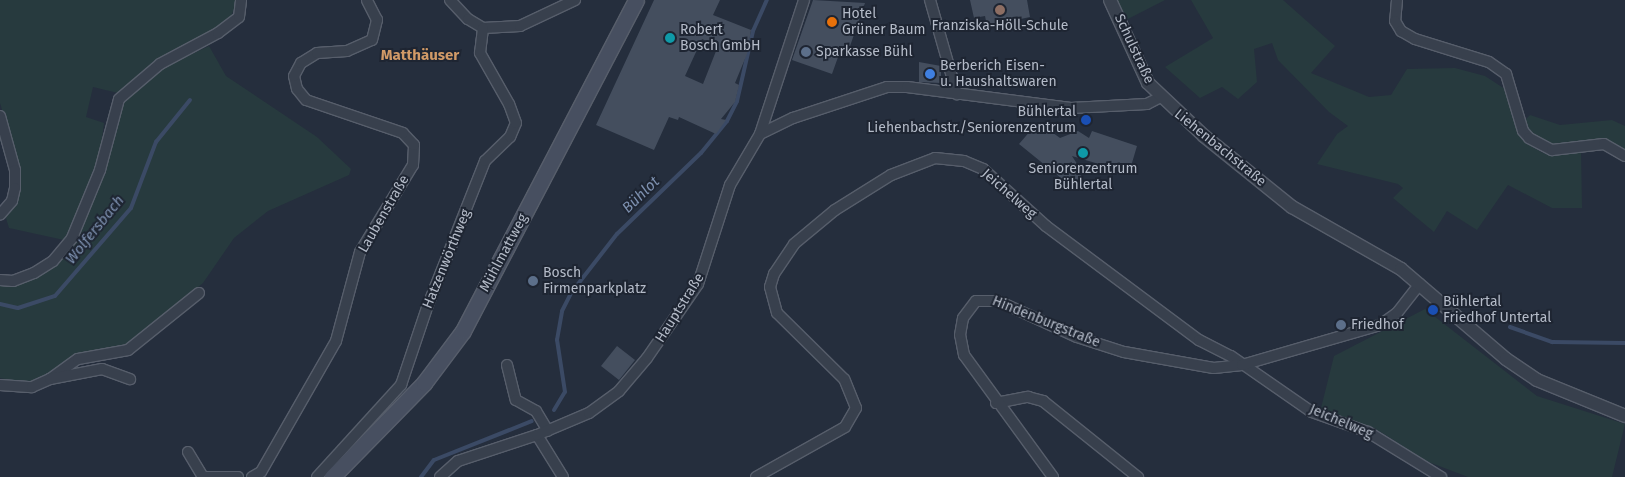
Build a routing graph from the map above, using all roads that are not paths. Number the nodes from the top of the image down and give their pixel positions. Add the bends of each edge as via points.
1 (241, 0) edge
2 (367, 0) edge
3 (450, 0) edge
4 (575, 0) edge
5 (636, 0) edge
6 (804, 0) edge
7 (930, 0) edge
8 (1110, 0) edge
9 (1397, 0) edge
10 (484, 28) junction
11 (957, 94) junction
12 (1159, 98) junction
13 (0, 116) edge
14 (760, 134) junction
15 (1625, 156) edge
16 (0, 215) edge
17 (0, 280) edge
18 (1420, 284) junction
19 (199, 293) dead end
20 (507, 365) dead end
21 (1242, 365) junction
22 (50, 379) junction
23 (130, 379) dead end
24 (0, 384) edge
25 (996, 403) junction
26 (1625, 416) edge
27 (548, 431) junction
28 (537, 435) junction
29 (188, 452) dead end
30 (203, 477) edge
31 (238, 477) edge
32 (252, 477) edge
33 (318, 477) edge
34 (332, 477) edge
35 (440, 477) edge
36 (563, 477) edge
37 (756, 477) edge
38 (1053, 477) edge
39 (1138, 477) edge
40 (1441, 477) edge

1 - 17 street via 239,16 160,64 119,99 100,170 72,238 52,261 34,272 13,281
2 - 32 street, Laubenstraße via 377,20 372,40 347,51 316,53 301,63 294,76 297,89 306,100 403,133 414,145 413,165 360,252 336,341 262,472
3 - 10 street via 468,19
4 - 10 street via 520,26
5 - 34 main road, Mühlmattweg via 463,331 424,383
6 - 14 street, Hauptstraße
7 - 11 street
8 - 12 street, Schulstraße via 1140,68
9 - 15 street via 1395,21 1402,31 1415,39 1489,62 1506,74 1523,131 1529,138 1552,150 1604,144
10 - 33 street, Hatzenwörthweg via 480,53 516,123 505,143 485,160 428,304 401,386
11 - 12 street via 1082,108 1147,104
11 - 14 street via 887,88 793,118
12 - 18 street, Liehenbachstraße via 1292,207
13 - 16 street via 13,162 15,188
14 - 27 street, Hauptstraße via 730,184 704,268 679,315 647,358 608,401
18 - 21 street, Hindenburgstraße via 1397,313 1380,324
18 - 26 street, Liehenbachstraße via 1506,359 1537,380
19 - 22 street via 128,350 78,359
20 - 27 street via 516,400 538,415
21 - 25 street, Hindenburgstraße via 1214,368 1124,352 987,298 969,308 960,335 964,355
21 - 37 street, Jeichelweg via 1199,340 1070,246 983,169 964,161 935,158 891,175 835,210 794,244 774,274 770,287 778,313 844,380 856,408 853,419 844,427
21 - 40 street, Jeichelweg via 1312,412 1368,432
22 - 23 street via 102,369
22 - 24 street via 32,387
25 - 38 street, Hindenburgstraße
25 - 39 street via 1028,397 1043,401
27 - 28 street, Hauptstraße
28 - 35 street, Hauptstraße via 458,461
28 - 36 street
29 - 30 street
30 - 31 street

